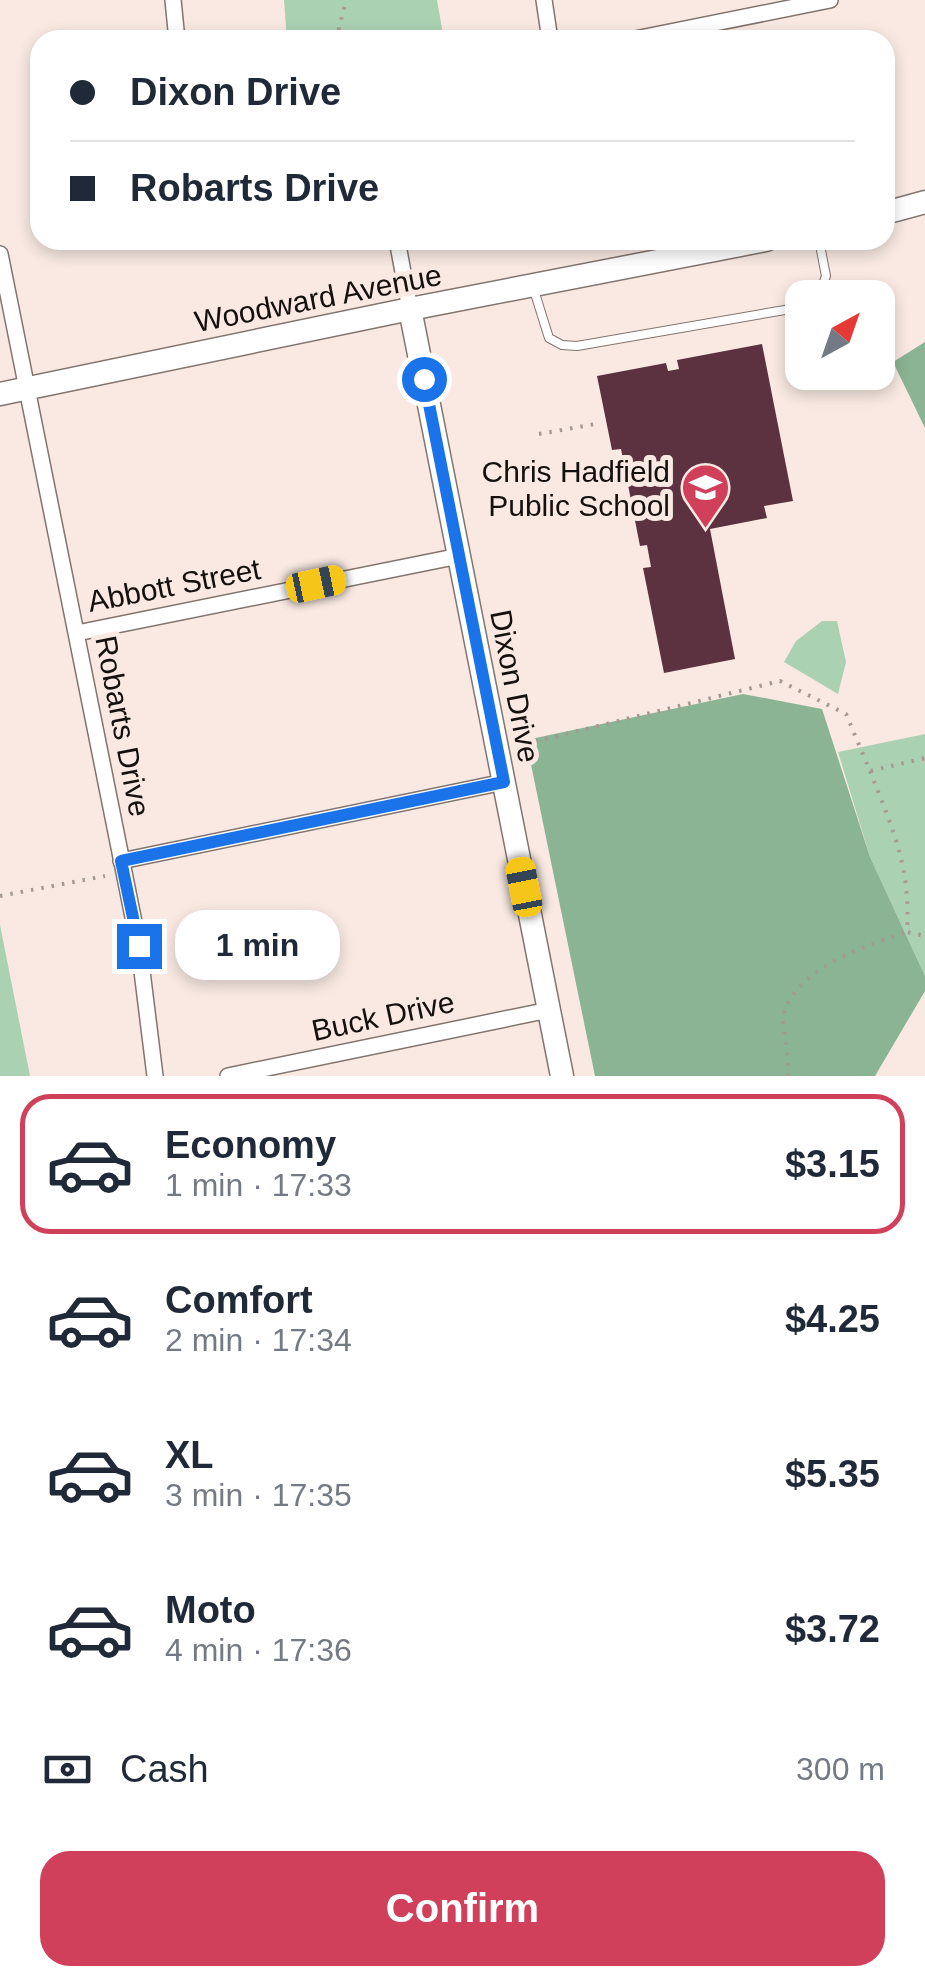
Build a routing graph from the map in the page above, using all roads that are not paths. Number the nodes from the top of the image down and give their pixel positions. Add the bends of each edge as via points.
1 (173, 0) edge
2 (544, 0) edge
3 (830, 0) edge
4 (176, 30) edge
5 (548, 30) edge
6 (680, 30) edge
7 (925, 202) edge
8 (895, 210) edge
9 (398, 250) edge
10 (717, 250) edge
11 (821, 250) edge
12 (0, 254) edge
13 (825, 280) edge
14 (532, 288) junction
15 (410, 308) junction
16 (785, 310) edge
17 (28, 388) junction
18 (0, 394) edge
19 (459, 556) junction
20 (76, 633) junction
21 (504, 782) junction
22 (121, 861) junction
23 (549, 1010) junction
24 (155, 1076) edge
25 (228, 1076) edge
26 (562, 1076) edge

1 - 4 street
2 - 5 street
3 - 6 street
7 - 8 street
9 - 15 street
10 - 14 street, Woodward Avenue
11 - 13 lane
12 - 17 street, Robarts Drive
14 - 15 street, Woodward Avenue
14 - 16 lane via 549,338 562,346
15 - 17 street, Woodward Avenue
15 - 19 street, Dixon Drive
17 - 18 street, Woodward Avenue
17 - 20 street, Robarts Drive
19 - 20 street, Abbott Street
19 - 21 street, Dixon Drive
20 - 22 street, Robarts Drive
21 - 22 street
21 - 23 street, Dixon Drive
22 - 24 street, Robarts Drive
23 - 25 street, Buck Drive
23 - 26 street, Dixon Drive

